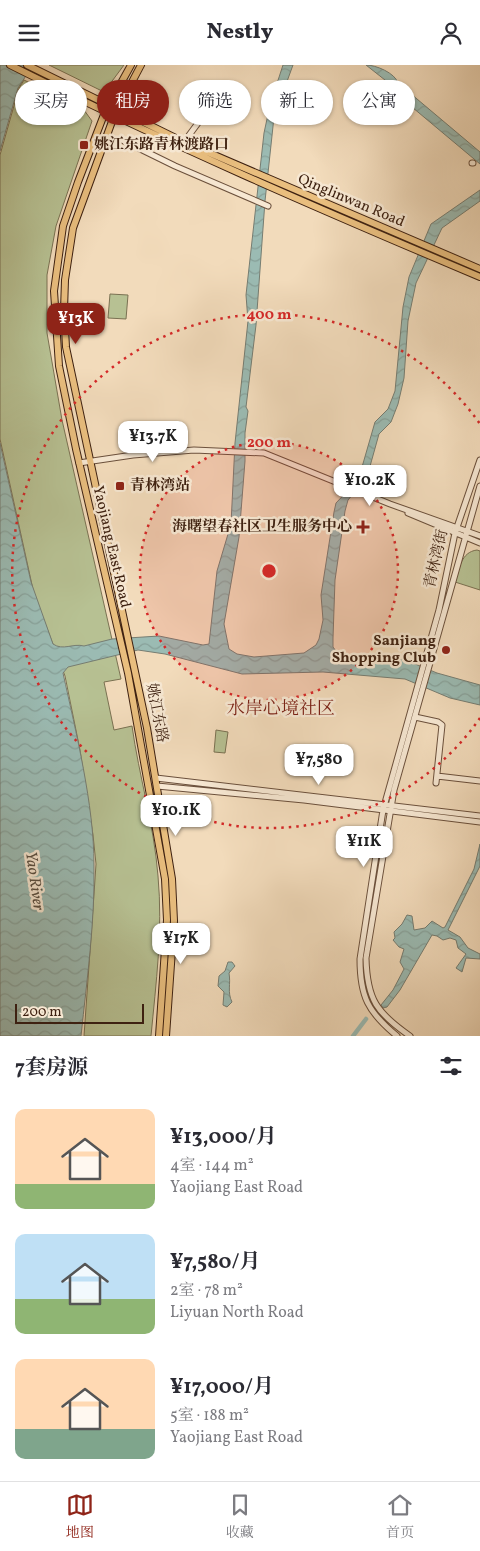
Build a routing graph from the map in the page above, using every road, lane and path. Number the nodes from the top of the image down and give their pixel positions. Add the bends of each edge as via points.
1 (10, 65) edge
2 (27, 65) edge
3 (131, 65) edge
4 (141, 65) edge
5 (123, 80) edge
6 (133, 80) edge
7 (97, 102) edge
8 (97, 106) edge
9 (101, 125) edge
10 (111, 125) edge
11 (140, 125) edge
12 (144, 125) edge
13 (197, 125) edge
14 (122, 140) dead end
15 (184, 142) junction
16 (268, 183) junction
17 (268, 205) dead end
18 (438, 255) junction
19 (480, 269) edge
20 (480, 277) edge
21 (480, 460) edge
22 (91, 461) junction
23 (79, 463) junction
24 (480, 486) edge
25 (456, 531) junction
26 (466, 534) junction
27 (480, 536) edge
28 (480, 543) edge
29 (131, 649) joint
30 (122, 650) joint
31 (426, 666) junction
32 (421, 685) junction
33 (415, 717) junction
34 (437, 776) junction
35 (480, 781) edge
36 (157, 782) junction
37 (436, 783) dead end
38 (385, 803) junction
39 (391, 808) junction
40 (383, 810) junction
41 (480, 816) edge
42 (480, 822) edge
43 (159, 1036) edge
44 (166, 1036) edge
45 (397, 1036) edge
46 (410, 1036) edge

1 - 8 main road
2 - 7 main road
3 - 5 main road, Yaojiang East Road
4 - 6 main road, Yaojiang East Road
9 - 23 main road, Yaojiang East Road via 64,226 54,291 59,365
10 - 22 main road, Yaojiang East Road via 73,228 65,280 66,347
11 - 16 main road via 250,179
12 - 15 main road
13 - 15 street
14 - 17 street
15 - 16 main road
16 - 18 main road, Qinglinwan Road
18 - 19 main road
18 - 20 main road
21 - 25 street, 青林湾街
22 - 23 street
22 - 25 street via 160,452 226,450 264,453
22 - 29 main road, Yaojiang East Road
23 - 30 main road, Yaojiang East Road
24 - 26 street, 青林湾街
25 - 26 street
25 - 31 street, 青林湾街
26 - 27 street
26 - 28 street
26 - 31 street, 青林湾街
29 - 36 main road, 姚江东路
30 - 43 main road, 姚江东路 via 165,879 167,920
31 - 32 street
32 - 33 street
32 - 38 street
33 - 34 street via 442,725
33 - 39 street
34 - 35 street
34 - 37 street
36 - 38 street
36 - 40 street
36 - 44 main road via 174,906
38 - 39 street
38 - 40 street
39 - 40 street
39 - 41 street
39 - 42 street
39 - 46 street via 366,958 367,983 377,1008
40 - 45 street via 360,959 360,982 364,998 378,1020

